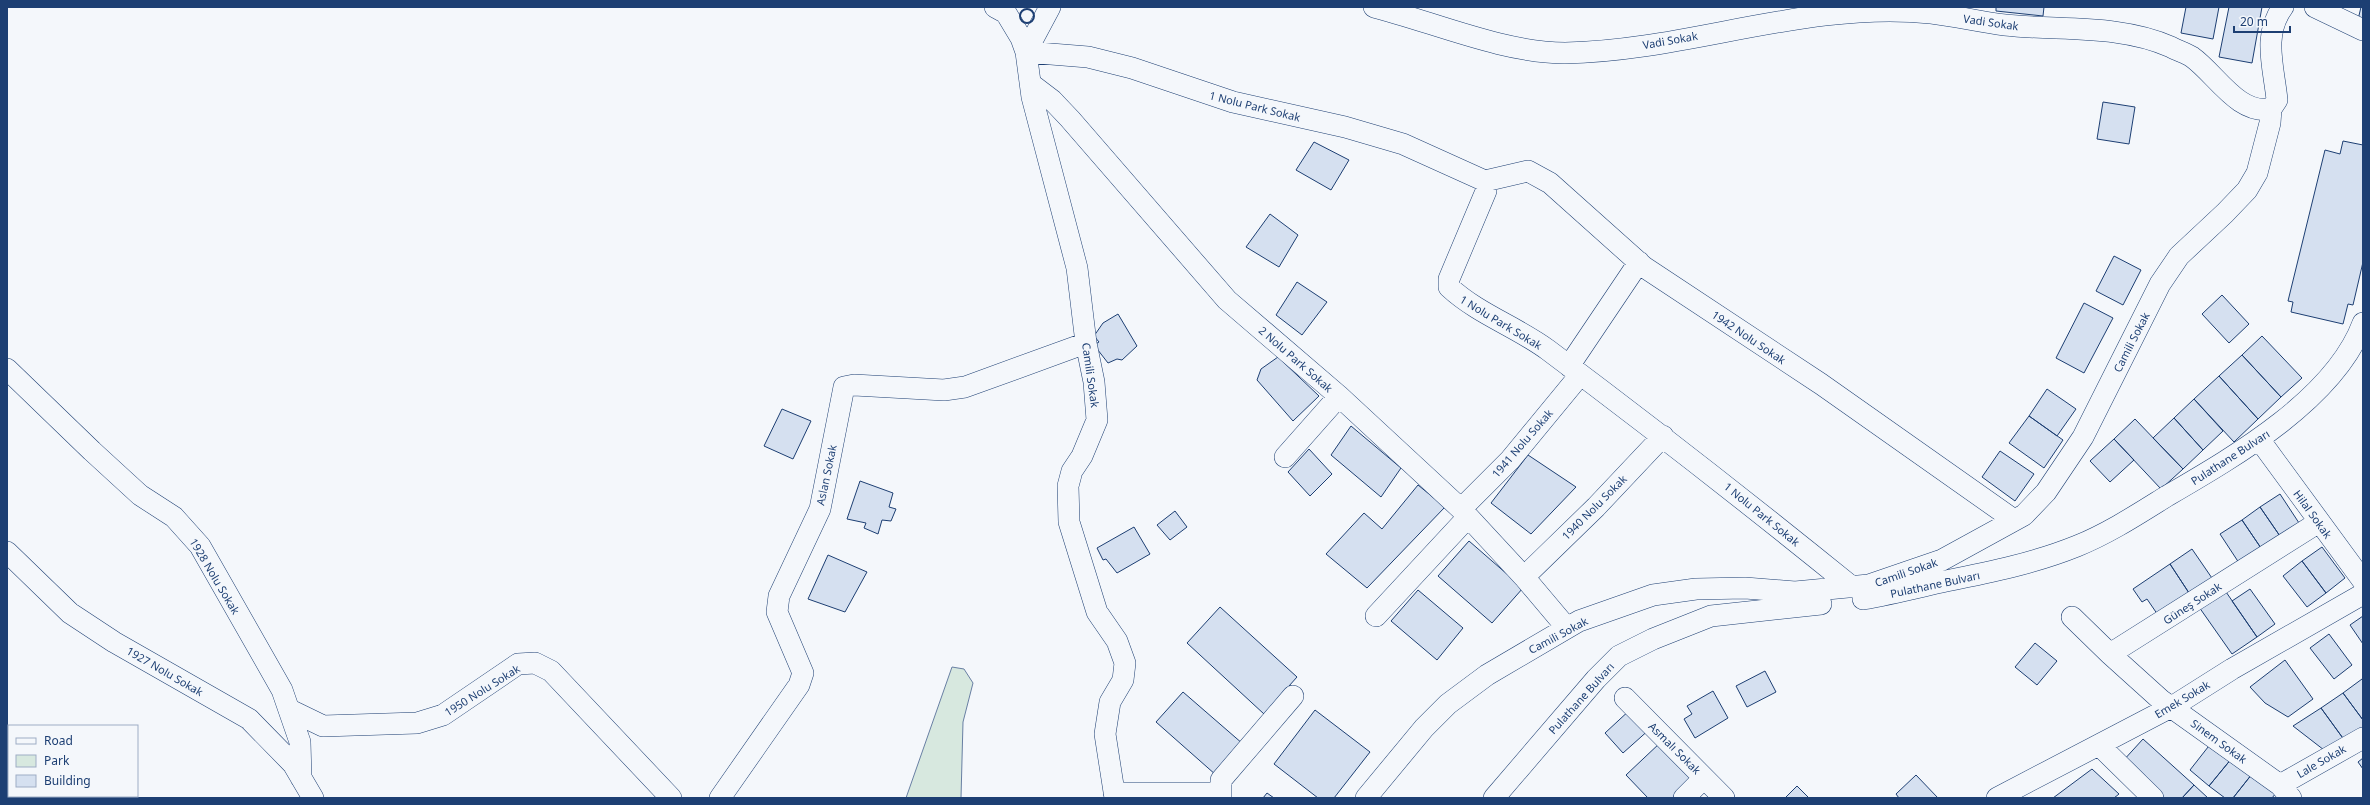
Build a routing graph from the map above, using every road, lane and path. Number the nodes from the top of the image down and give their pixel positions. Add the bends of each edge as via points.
1 (1050, 7) edge
2 (1374, 7) edge
3 (2283, 7) edge
4 (2315, 7) edge
5 (1006, 9) edge
6 (2363, 30) edge
7 (1026, 52) junction
8 (1031, 84) junction
9 (2271, 109) junction
10 (1485, 181) junction
11 (1640, 262) junction
12 (2363, 323) edge
13 (1086, 343) junction
14 (7, 369) edge
15 (1574, 370) junction
16 (1339, 396) junction
17 (1663, 436) junction
18 (2264, 446) dead end
19 (1285, 457) dead end
20 (1464, 513) junction
21 (2014, 520) junction
22 (2319, 522) junction
23 (7, 552) edge
24 (1524, 577) junction
25 (2363, 581) edge
26 (1852, 587) junction
27 (2363, 594) edge
28 (1376, 616) dead end
29 (2072, 617) dead end
30 (1567, 628) junction
31 (2110, 654) junction
32 (1293, 696) dead end
33 (1626, 698) dead end
34 (2171, 708) junction
35 (290, 710) junction
36 (2363, 738) edge
37 (2099, 745) junction
38 (301, 778) junction
39 (1704, 778) junction
40 (2285, 791) edge
41 (1114, 795) edge
42 (1221, 796) edge
43 (313, 798) edge
44 (671, 798) edge
45 (720, 798) edge
46 (1366, 798) edge
47 (1494, 798) edge
48 (1684, 798) edge
49 (1724, 798) edge
50 (1998, 798) edge
51 (2153, 798) edge

1 - 7 street
2 - 9 street, Vadi Sokak via 1510,47 1563,53 1634,47 1826,13 1868,10 1929,13 2005,25 2132,34 2192,57 2245,104 2260,111
3 - 9 street via 2276,16 2270,44 2277,100
4 - 6 street
5 - 7 street, Camili Sokak
7 - 8 street, Camili Sokak
7 - 10 street, 1 Nolu Park Sokak via 1096,59 1132,68 1233,102 1344,126 1403,144
8 - 13 street, Camili Sokak via 1077,268
8 - 16 street, 2 Nolu Park Sokak via 1052,100 1070,119 1227,300
9 - 21 street, Camili Sokak via 2270,123 2256,173 2247,190 2178,256 2160,284 2083,437 2046,492 2024,515
10 - 11 street, 1942 Nolu Sokak via 1528,171 1550,183
10 - 15 street, 1 Nolu Park Sokak via 1486,191 1449,279 1449,287 1463,300 1546,349
11 - 15 street, 1941 Nolu Sokak
11 - 21 street, 1942 Nolu Sokak via 1821,384
12 - 47 street, Pulathane Bulvarı via 2359,335 2331,374 2285,421 2195,480 2118,526 2078,545 2031,562 1865,599 1711,616 1653,639 1619,656 1596,679
13 - 41 street, Camili Sokak via 1094,382 1097,420 1082,456 1072,471 1068,486 1069,522 1097,612 1117,641 1125,663 1123,680 1110,702 1105,734
13 - 45 street, Aslan Sokak via 965,387 944,390 854,385 844,387 820,509 778,596 777,612 803,673 799,685
14 - 35 street, 1928 Nolu Sokak via 140,495 174,517 200,546 282,690
15 - 17 street, 1 Nolu Park Sokak
15 - 20 street, 1941 Nolu Sokak via 1510,460
16 - 19 street
16 - 20 street, 2 Nolu Park Sokak
17 - 24 street, 1940 Nolu Sokak via 1596,507
17 - 26 street, 1 Nolu Park Sokak
18 - 22 street, Hilal Sokak
20 - 24 street, 2 Nolu Park Sokak
20 - 28 street, 1941 Nolu Sokak
21 - 26 street, Camili Sokak via 1942,560 1869,585
22 - 25 street, Hilal Sokak
22 - 31 street, Güneş Sokak
23 - 38 street, 1927 Nolu Sokak via 70,613 114,642 249,719 293,764
24 - 30 street, 2 Nolu Park Sokak
26 - 30 street, Camili Sokak via 1795,592 1745,588 1696,589 1653,595 1579,621
27 - 34 street, Emek Sokak via 2232,669
29 - 31 street
30 - 46 street, Camili Sokak via 1487,675 1448,704 1424,728
31 - 34 street, Sinem Sokak
32 - 42 street via 1221,780
33 - 39 street, Asmalı Sokak
34 - 37 street, Emek Sokak
34 - 40 street, Sinem Sokak
35 - 38 street, 1928 Nolu Sokak via 300,742
35 - 44 street, 1950 Nolu Sokak via 322,726 417,723 443,715 518,664 535,663 550,671
36 - 40 street, Lale Sokak
37 - 50 street, Emek Sokak
37 - 51 street
38 - 43 street, 1927 Nolu Sokak
39 - 48 street
39 - 49 street, Asmalı Sokak
41 - 42 street

